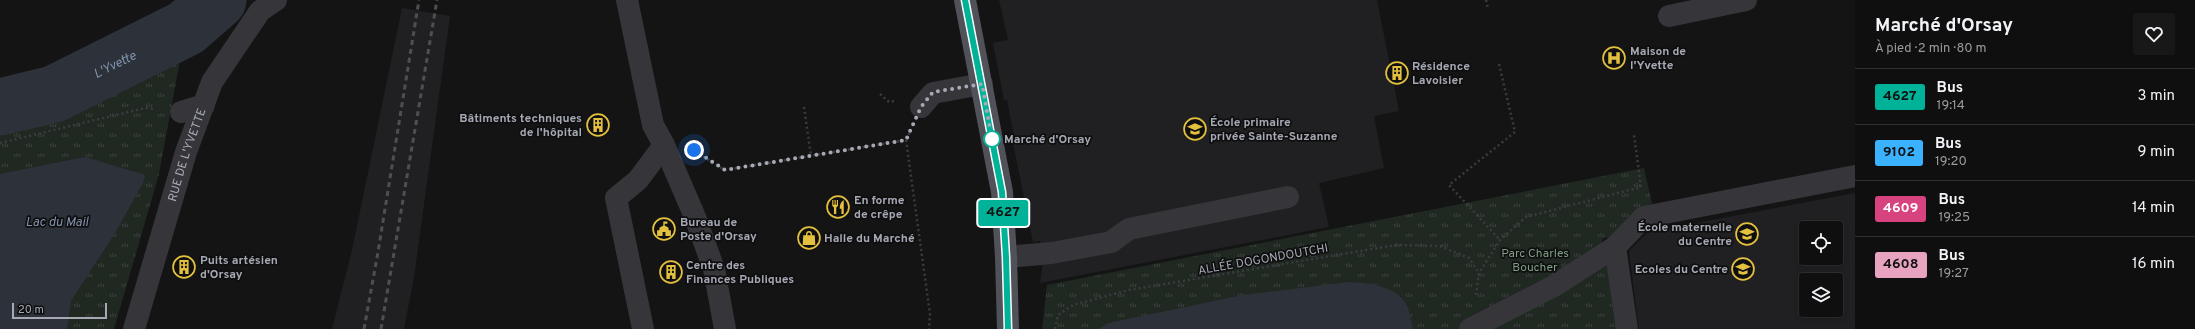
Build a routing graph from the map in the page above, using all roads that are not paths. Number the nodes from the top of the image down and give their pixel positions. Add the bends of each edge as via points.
1 (276, 0) edge
2 (627, 0) edge
3 (965, 0) edge
4 (1746, 0) edge
5 (1669, 16) dead end
6 (982, 84) junction
7 (204, 105) junction
8 (921, 107) road end
9 (171, 111) road end
10 (664, 145) junction
11 (1855, 176) edge
12 (1288, 197) dead end
13 (1614, 247) junction
14 (1006, 257) junction
15 (1471, 328) edge
16 (134, 329) edge
17 (643, 329) edge
18 (725, 329) edge
19 (1008, 329) edge
20 (1627, 329) edge

1 - 7 street, RUE DE L'YVETTE via 260,11 212,82
2 - 10 street via 653,125
3 - 6 main road
4 - 5 street
6 - 8 street via 933,92
6 - 14 main road via 1002,192
7 - 9 street
7 - 16 street, RUE DE L'YVETTE via 186,152
10 - 17 street via 638,180 616,198
10 - 18 street via 714,269
11 - 13 street via 1644,217
12 - 14 street via 1129,229 1111,242 1052,253
13 - 15 street via 1554,286
13 - 20 street
14 - 19 main road

